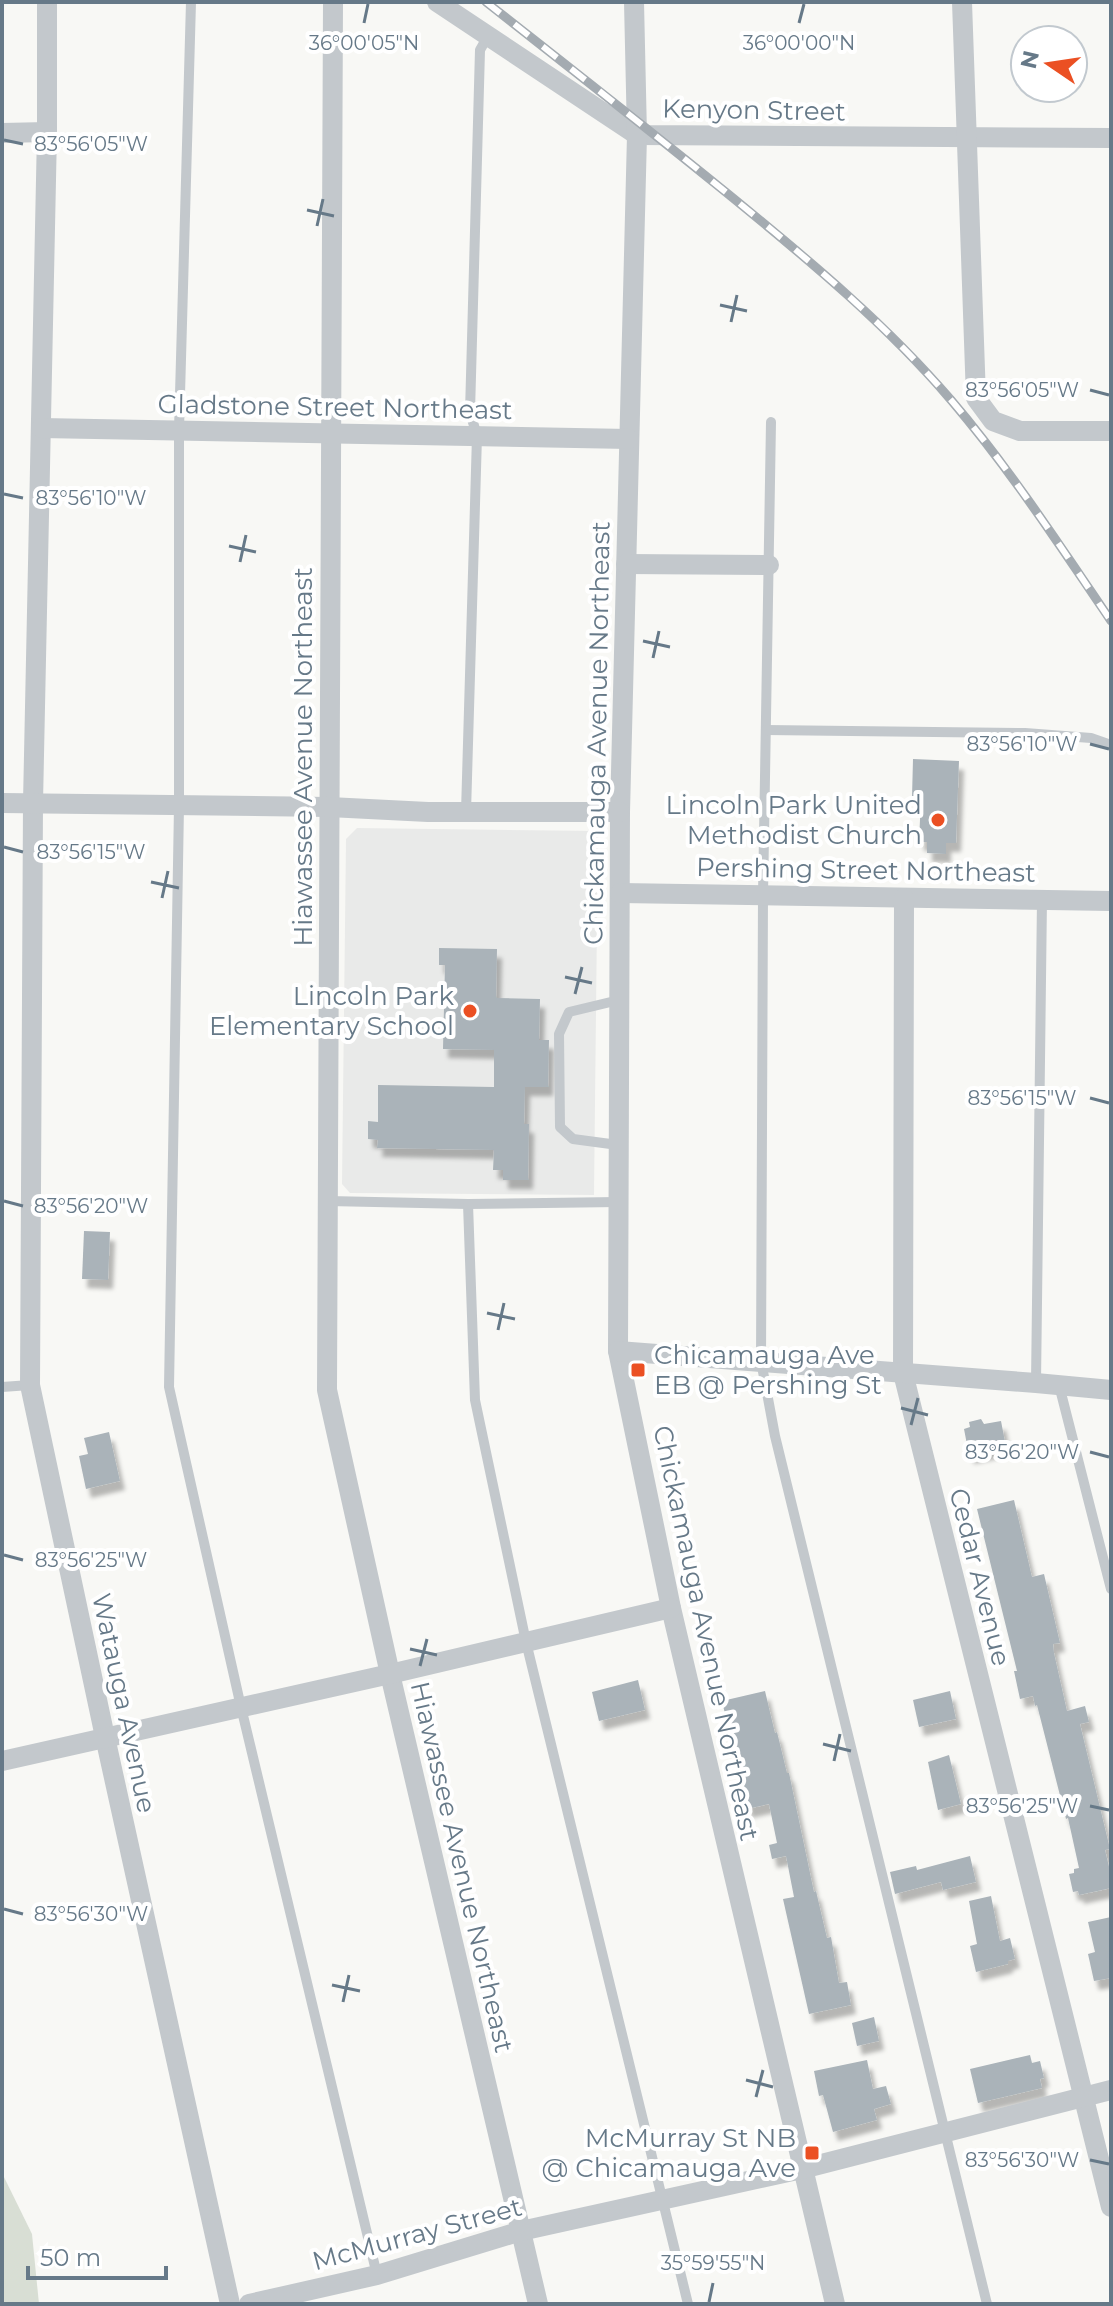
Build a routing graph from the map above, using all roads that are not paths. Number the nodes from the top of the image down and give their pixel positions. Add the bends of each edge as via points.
1 (47, 2) edge
2 (191, 2) edge
3 (333, 2) edge
4 (437, 2) edge
5 (634, 2) edge
6 (962, 2) edge
7 (488, 36) junction
8 (47, 132) junction
9 (2, 133) edge
10 (637, 135) junction
11 (965, 138) junction
12 (1111, 138) edge
13 (771, 422) dead end
14 (41, 428) junction
15 (179, 430) junction
16 (1111, 431) edge
17 (331, 433) junction
18 (477, 436) junction
19 (629, 439) junction
20 (626, 564) junction
21 (769, 565) junction
22 (766, 730) junction
23 (1111, 745) edge
24 (2, 803) edge
25 (33, 803) junction
26 (179, 806) junction
27 (329, 807) junction
28 (466, 812) junction
29 (620, 812) junction
30 (620, 893) junction
31 (763, 895) junction
32 (904, 898) junction
33 (1042, 899) junction
34 (1111, 901) edge
35 (619, 1000) junction
36 (618, 1145) junction
37 (328, 1201) junction
38 (618, 1202) junction
39 (468, 1204) junction
40 (618, 1351) junction
41 (761, 1361) junction
42 (903, 1373) junction
43 (1036, 1383) junction
44 (30, 1385) junction
45 (1059, 1385) junction
46 (2, 1387) edge
47 (1111, 1390) edge
48 (1111, 1589) edge
49 (671, 1608) junction
50 (526, 1642) junction
51 (390, 1674) junction
52 (241, 1707) junction
53 (105, 1737) junction
54 (2, 1761) edge
55 (1111, 2090) edge
56 (1084, 2097) junction
57 (944, 2133) junction
58 (802, 2169) junction
59 (661, 2200) junction
60 (1111, 2207) edge
61 (521, 2231) junction
62 (377, 2275) junction
63 (230, 2304) edge
64 (249, 2304) edge
65 (538, 2304) edge
66 (688, 2304) edge
67 (835, 2304) edge
68 (987, 2304) edge

1 - 8 street, Watauga Avenue
2 - 15 lane
3 - 17 street, Hiawassee Avenue Northeast
4 - 7 street, Kenyon Street
5 - 10 street, Chickamauga Avenue Northeast
6 - 11 street
7 - 10 street, Kenyon Street
7 - 18 lane via 480,50 470,412
8 - 9 street
8 - 14 street, Watauga Avenue
10 - 11 street, Kenyon Street
10 - 19 street, Chickamauga Avenue Northeast
11 - 12 street, Kenyon Street
11 - 16 street via 976,398 993,421 1020,431
13 - 21 lane
14 - 15 street, Gladstone Street Northeast
14 - 25 street, Watauga Avenue
15 - 17 street, Gladstone Street Northeast
15 - 26 lane
17 - 18 street, Gladstone Street Northeast
17 - 27 street, Hiawassee Avenue Northeast
18 - 19 street, Gladstone Street Northeast
18 - 28 lane
19 - 20 street, Chickamauga Avenue Northeast
20 - 21 street
20 - 29 street, Chickamauga Avenue Northeast
21 - 22 lane
22 - 23 lane via 1025,733 1091,738
22 - 31 lane
24 - 25 street
25 - 26 street
25 - 44 street, Watauga Avenue
26 - 27 street
26 - 52 lane via 169,1387
27 - 28 street
27 - 37 street, Hiawassee Avenue Northeast
28 - 29 street
29 - 30 street, Chickamauga Avenue Northeast
30 - 31 street, Pershing Street Northeast
30 - 35 street, Chickamauga Avenue Northeast
31 - 32 street, Pershing Street Northeast
31 - 41 lane
32 - 33 street, Pershing Street Northeast
32 - 42 street, Cedar Avenue
33 - 34 street, Pershing Street Northeast
33 - 43 lane
35 - 36 street, Chickamauga Avenue Northeast
35 - 36 lane via 569,1012 559,1034 560,1127 573,1139
36 - 38 street, Chickamauga Avenue Northeast
37 - 39 lane
37 - 51 street, Hiawassee Avenue Northeast via 327,1390
38 - 39 lane
38 - 40 street, Chickamauga Avenue Northeast
39 - 50 lane via 475,1400
40 - 41 street
40 - 49 street, Chickamauga Avenue Northeast
41 - 42 street
41 - 57 lane
42 - 43 street
42 - 56 street, Cedar Avenue
43 - 45 street
44 - 46 lane
44 - 53 street, Watauga Avenue
45 - 47 street
45 - 48 lane
49 - 50 street
49 - 58 street, Chickamauga Avenue Northeast
50 - 51 street
50 - 59 lane
51 - 52 street
51 - 61 street, Hiawassee Avenue Northeast
52 - 53 street
52 - 62 lane
53 - 54 street
53 - 63 street, Watauga Avenue
55 - 56 street, McMurray Street
56 - 57 street, McMurray Street
56 - 60 street, Cedar Avenue
57 - 58 street, McMurray Street
57 - 68 lane
58 - 59 street, McMurray Street
58 - 67 street, Chickamauga Avenue Northeast
59 - 61 street, McMurray Street
59 - 66 lane
61 - 62 street, McMurray Street
61 - 65 street, Hiawassee Avenue Northeast
62 - 64 street, McMurray Street

